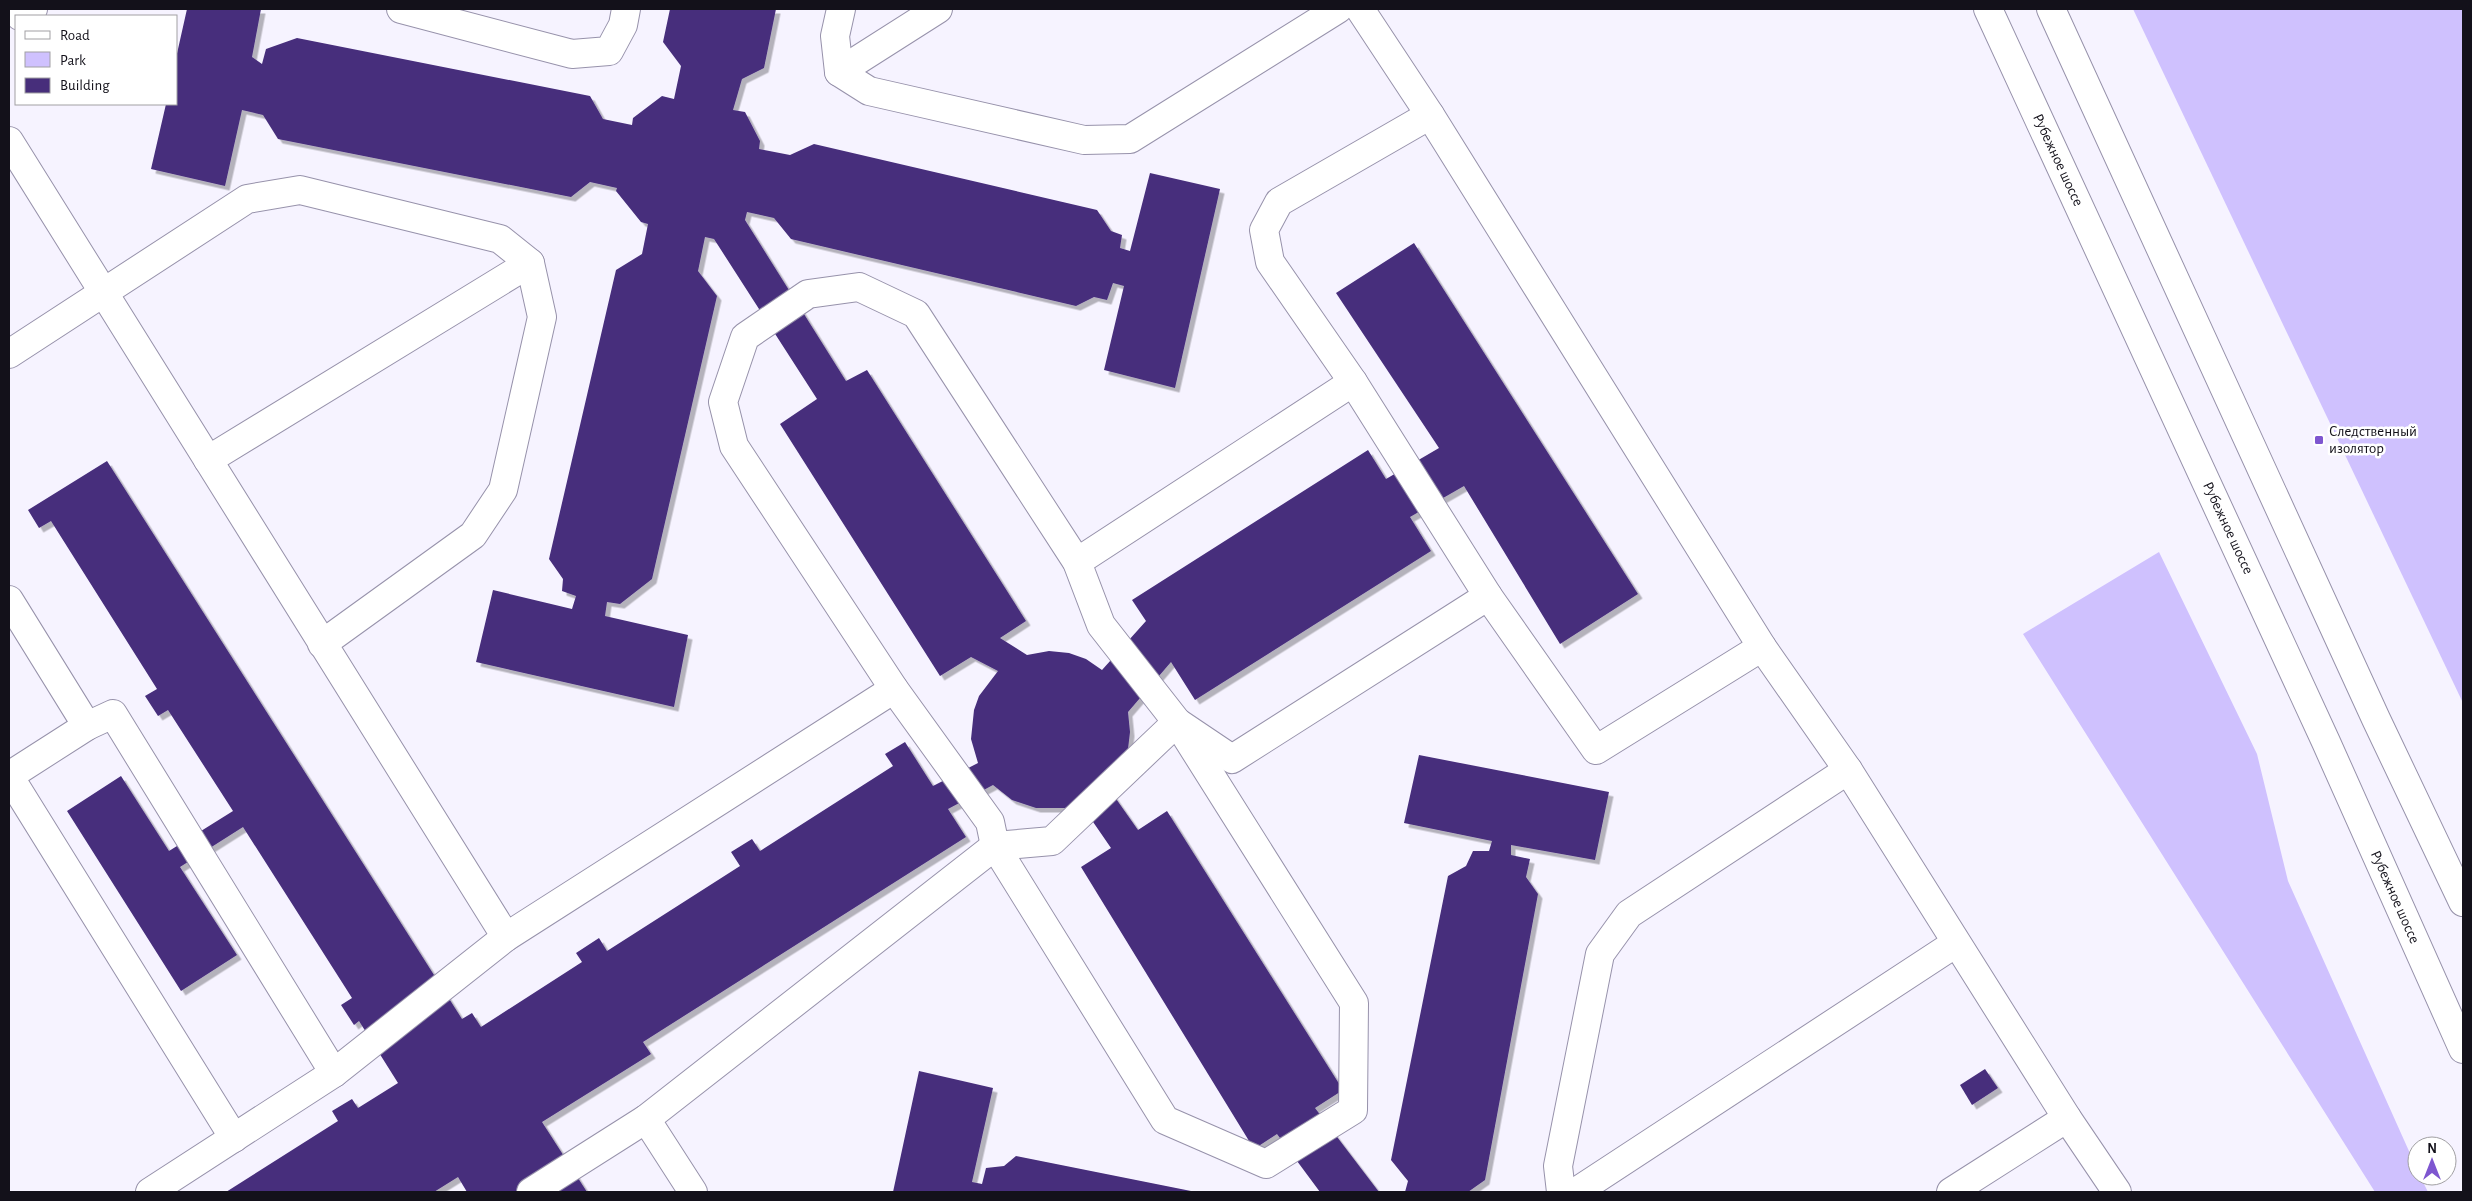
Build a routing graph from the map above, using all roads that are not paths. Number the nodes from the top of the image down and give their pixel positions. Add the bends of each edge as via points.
1 (401, 9) edge
2 (626, 9) edge
3 (840, 9) edge
4 (938, 9) edge
5 (1338, 9) edge
6 (1360, 9) edge
7 (1988, 9) edge
8 (2051, 9) edge
9 (839, 72) junction
10 (1430, 115) junction
11 (9, 141) edge
12 (530, 263) junction
13 (102, 292) junction
14 (9, 354) edge
15 (1354, 382) junction
16 (208, 460) junction
17 (1077, 562) junction
18 (1488, 596) junction
19 (9, 600) edge
20 (322, 644) junction
21 (1762, 646) junction
22 (894, 689) junction
23 (1177, 722) junction
24 (86, 726) junction
25 (1848, 770) junction
26 (995, 846) junction
27 (2463, 902) edge
28 (506, 937) junction
29 (1956, 943) junction
30 (2463, 1049) edge
31 (334, 1073) junction
32 (2067, 1118) junction
33 (646, 1119) junction
34 (234, 1138) junction
35 (150, 1192) edge
36 (531, 1192) edge
37 (693, 1192) edge
38 (1561, 1192) edge
39 (1576, 1192) edge
40 (1951, 1192) edge
41 (2117, 1192) edge

1 - 2 main road via 572,54 609,51 623,25
3 - 9 main road via 835,36
4 - 9 main road
5 - 9 main road via 1130,139 1084,140 869,91
6 - 10 main road
7 - 30 main road, Рубежное шоссе via 2326,742
8 - 27 main road
10 - 15 main road via 1280,202 1264,230 1270,262
10 - 21 main road
11 - 13 main road
12 - 13 main road via 500,239 300,190 246,199
12 - 16 main road
12 - 20 main road via 542,317 503,490 473,534
13 - 14 main road
13 - 16 main road
15 - 17 main road
15 - 18 main road
16 - 20 main road
17 - 22 main road via 916,314 860,287 808,294 745,337 723,402 734,446
17 - 23 main road via 1101,625
18 - 21 main road via 1596,750
18 - 23 main road via 1232,758
19 - 24 main road
20 - 28 main road
21 - 25 main road
22 - 26 main road via 990,822
22 - 28 main road
23 - 26 main road via 1052,841
23 - 26 main road via 1354,1003 1353,1110 1266,1164 1165,1120
24 - 31 main road via 113,714
24 - 34 main road via 9,776
25 - 29 main road
25 - 38 main road via 1629,914 1600,954 1558,1166
26 - 33 main road
28 - 31 main road
29 - 32 main road
29 - 39 main road
31 - 34 main road
32 - 40 main road
32 - 41 main road
33 - 36 main road
33 - 37 main road
34 - 35 main road

